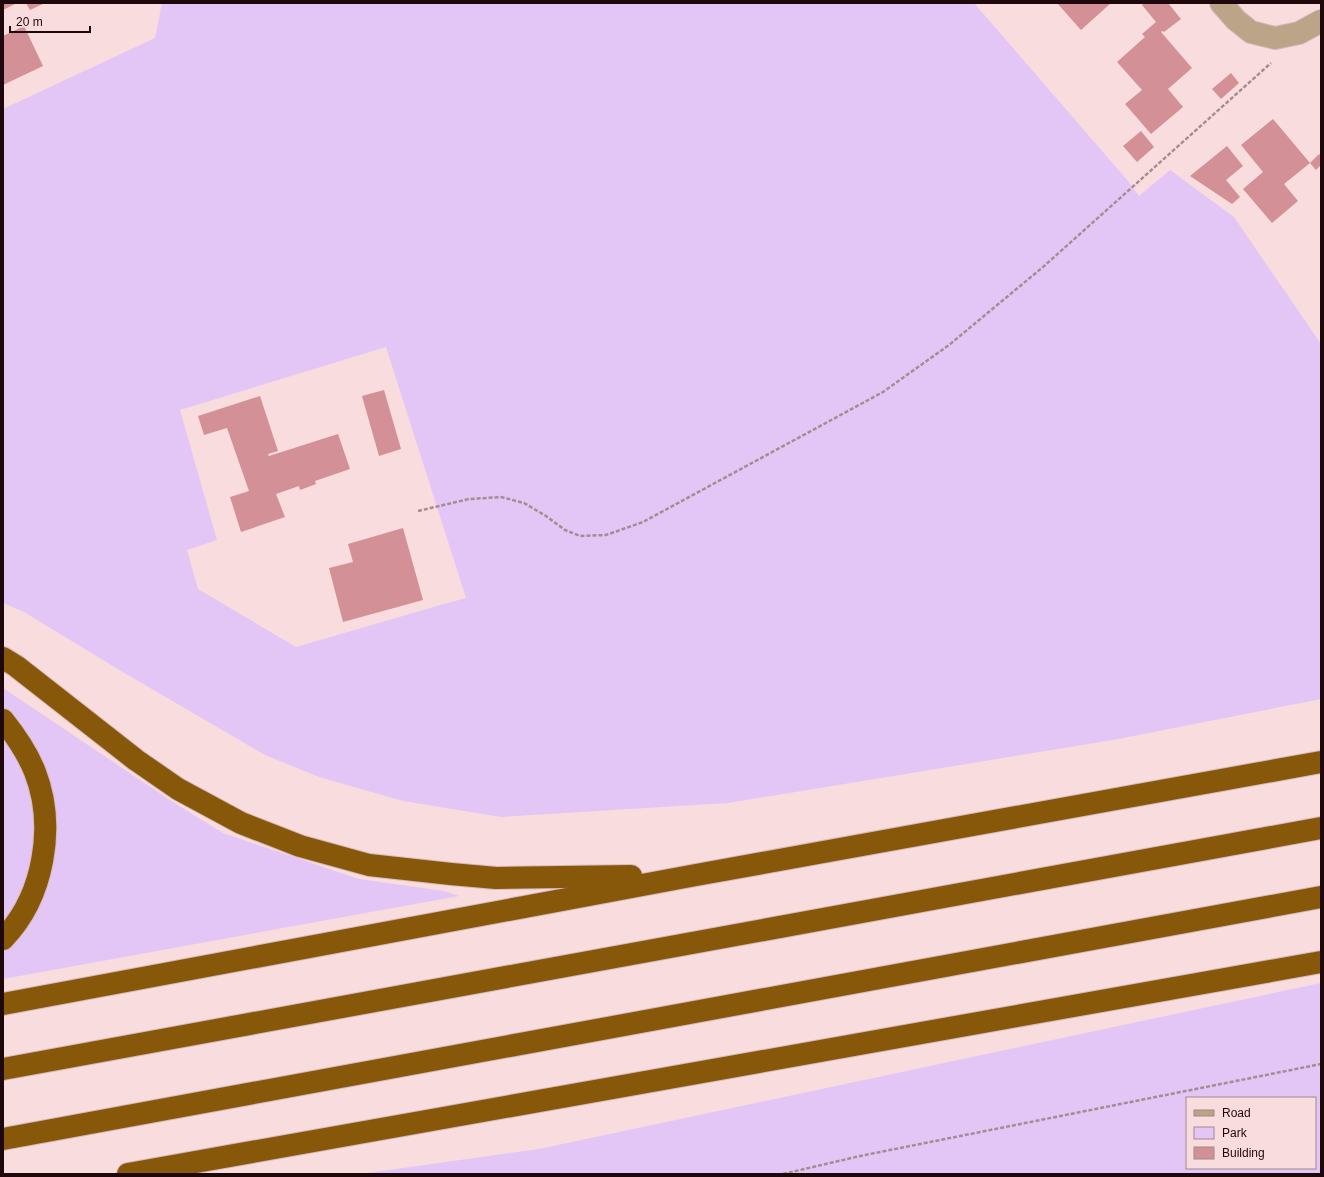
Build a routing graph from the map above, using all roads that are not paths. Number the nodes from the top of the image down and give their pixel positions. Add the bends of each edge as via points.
1 (1221, 3) edge
2 (1321, 21) edge
3 (3, 658) edge
4 (3, 720) edge
5 (1321, 762) edge
6 (1321, 828) edge
7 (696, 874) junction
8 (1321, 898) edge
9 (3, 939) edge
10 (1321, 962) edge
11 (3, 1004) edge
12 (3, 1069) edge
13 (3, 1140) edge
14 (272, 1147) junction
15 (128, 1174) edge
16 (198, 1174) edge

1 - 2 street via 1251,32 1276,38 1300,33
3 - 7 highway via 178,789 241,823 300,846 369,865 496,878
4 - 9 highway via 21,743 35,772 44,804 45,836 41,870 29,904
5 - 7 highway
6 - 12 highway
7 - 11 highway
8 - 13 highway
10 - 14 highway
14 - 15 highway
14 - 16 highway

